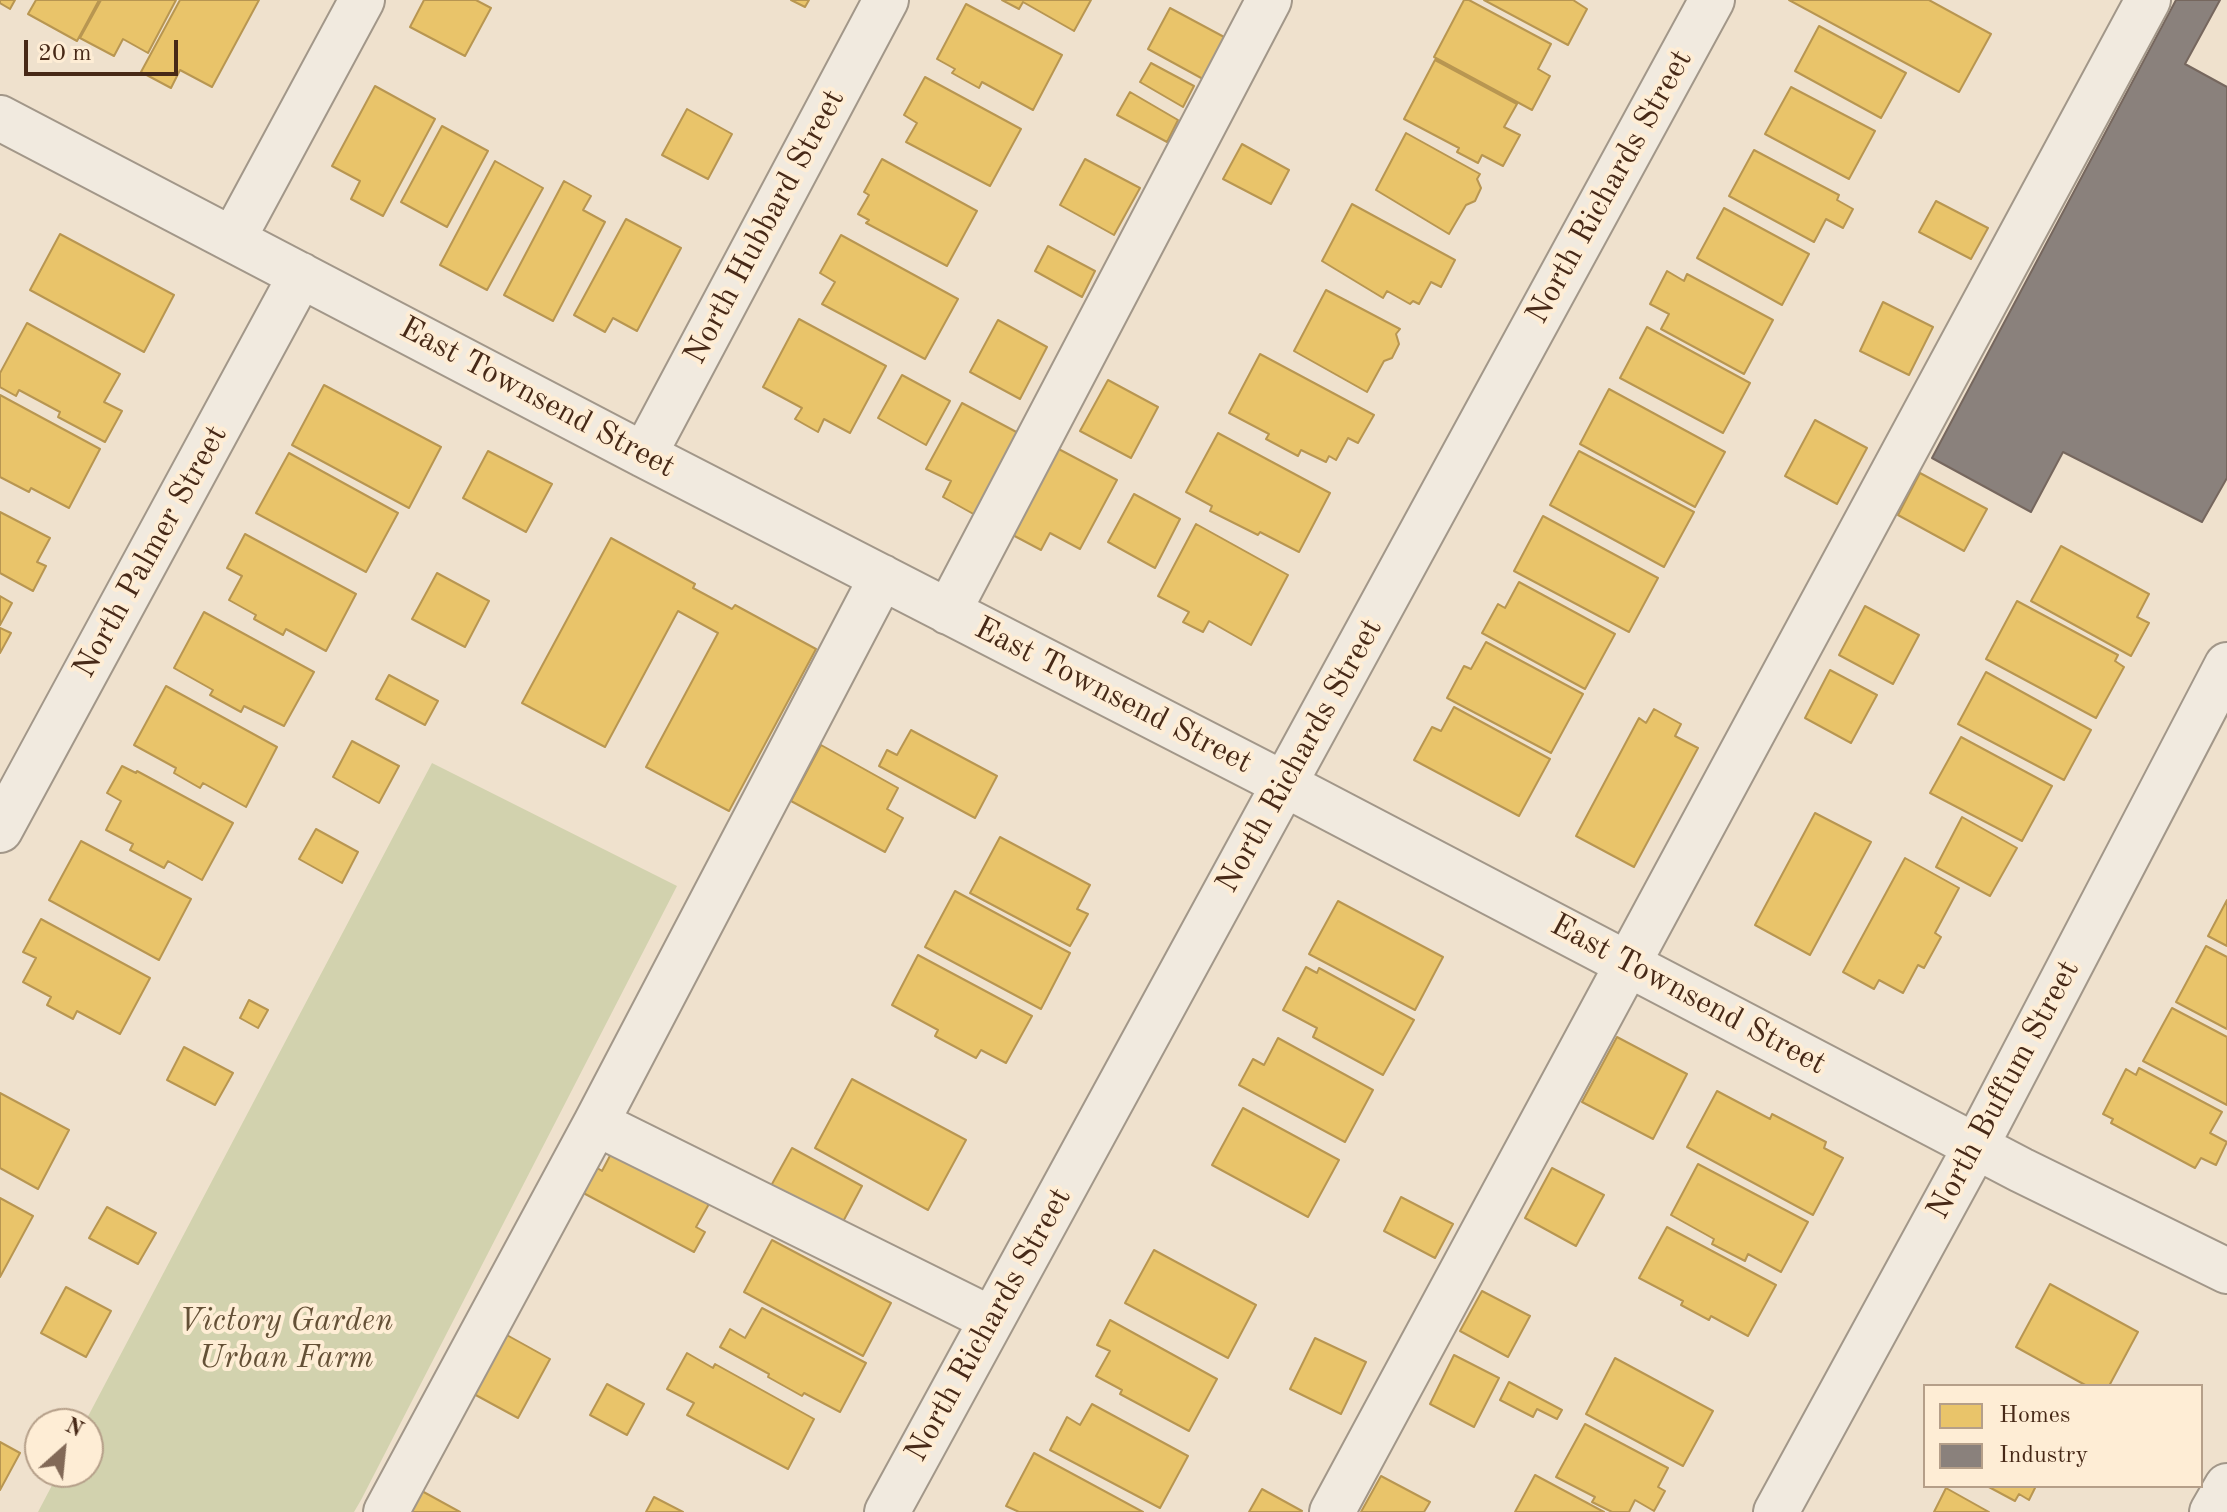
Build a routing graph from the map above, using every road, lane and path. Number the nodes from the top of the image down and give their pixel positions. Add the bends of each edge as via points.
1 (362, 0) edge
2 (886, 0) edge
3 (1269, 0) edge
4 (1712, 0) edge
5 (2148, 0) edge
6 (0, 118) edge
7 (233, 239) junction
8 (301, 275) junction
9 (644, 455) junction
10 (882, 577) junction
11 (948, 612) junction
12 (2227, 665) edge
13 (1284, 784) junction
14 (0, 830) edge
15 (1628, 964) junction
16 (596, 1123) junction
17 (1976, 1146) junction
18 (2227, 1271) edge
19 (991, 1319) junction
20 (2227, 1486) edge
21 (386, 1512) edge
22 (887, 1512) edge
23 (1332, 1512) edge
24 (1776, 1512) edge
25 (2212, 1512) edge

1 - 7 street
2 - 9 street, North Hubbard Street
3 - 11 street
4 - 13 street, North Richards Street
5 - 15 street
6 - 7 street, East Townsend Street
7 - 8 street, East Townsend Street
8 - 9 street, East Townsend Street
8 - 14 street, North Palmer Street
9 - 10 street, East Townsend Street
10 - 11 street, East Townsend Street
10 - 16 street
11 - 13 street, East Townsend Street
12 - 17 street, North Buffum Street
13 - 15 street, East Townsend Street
13 - 19 street, North Richards Street
15 - 17 street, East Townsend Street
15 - 23 street
16 - 19 street
16 - 21 street
17 - 18 street, East Townsend Street
17 - 24 street, North Buffum Street
19 - 22 street, North Richards Street
20 - 25 street

